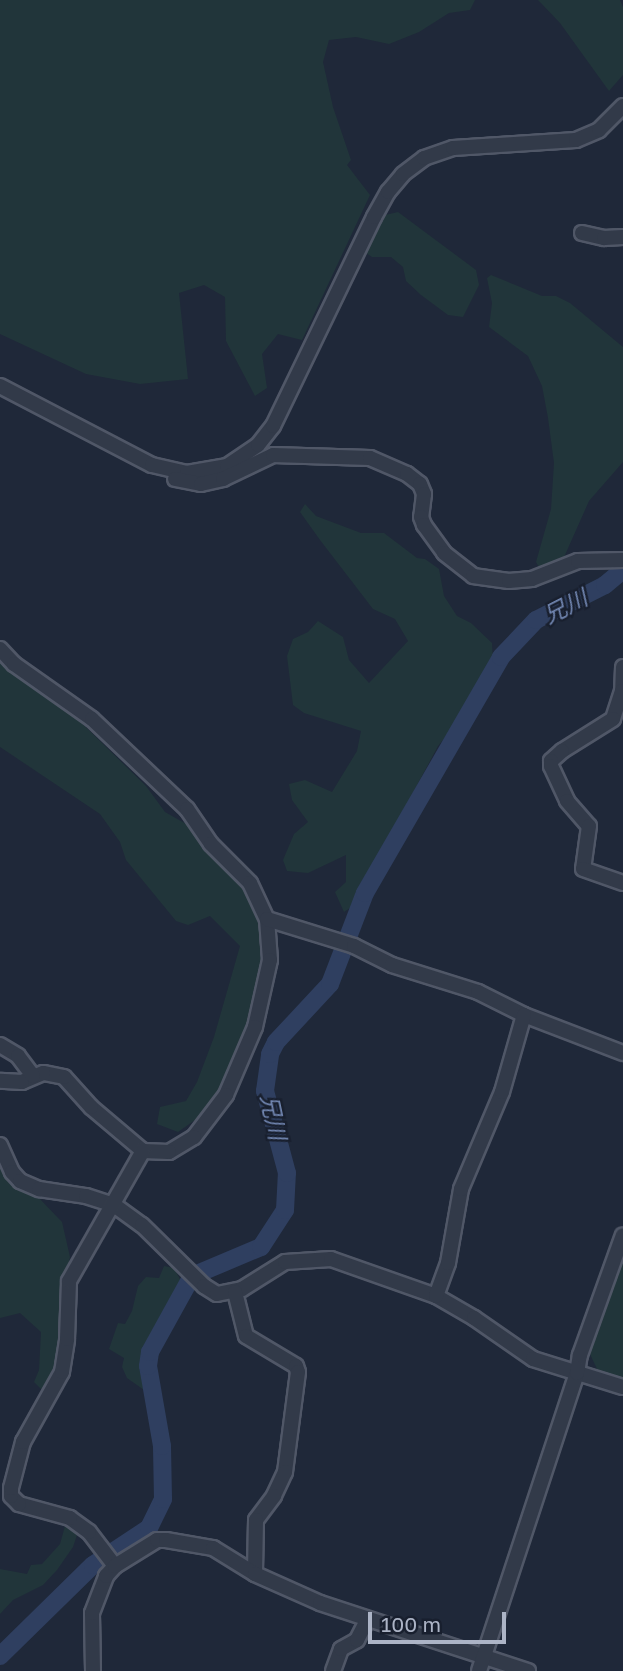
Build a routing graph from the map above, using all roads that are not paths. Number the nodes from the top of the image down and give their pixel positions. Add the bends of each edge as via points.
1 (623, 106) edge
2 (582, 233) dead end
3 (623, 237) edge
4 (0, 386) edge
5 (170, 471) junction
6 (623, 560) edge
7 (0, 649) edge
8 (623, 667) edge
9 (623, 883) edge
10 (267, 919) junction
11 (524, 1014) junction
12 (0, 1045) edge
13 (623, 1053) edge
14 (33, 1076) junction
15 (0, 1081) edge
16 (0, 1145) edge
17 (142, 1151) junction
18 (114, 1205) junction
19 (623, 1235) edge
20 (235, 1292) junction
21 (436, 1296) junction
22 (577, 1373) junction
23 (623, 1387) edge
24 (113, 1563) junction
25 (255, 1574) junction
26 (367, 1620) junction
27 (481, 1664) edge
28 (93, 1671) edge
29 (333, 1671) edge
30 (528, 1671) edge

1 - 5 street via 599,130 576,140 436,152 403,174 374,217 267,435 228,466
2 - 3 street
4 - 5 street
5 - 6 street via 176,480 201,484 223,479 273,455 370,458 420,484 424,525 444,552 473,576 532,579 578,561
7 - 10 street via 92,719 161,781 199,823 211,844 246,878
8 - 9 street via 622,691 613,719 551,761 567,800 589,826 583,869
10 - 11 street via 354,946 392,965 478,992
10 - 17 street via 270,970 255,1027 226,1095 182,1146 169,1152
11 - 13 street
11 - 21 street via 502,1092 461,1189 448,1264
12 - 14 street via 18,1056
14 - 15 street via 22,1082
14 - 17 street via 64,1077
16 - 18 street via 12,1172 30,1186
17 - 18 street
18 - 20 street via 142,1225 204,1286 217,1294
18 - 24 street via 69,1281 62,1372 23,1442 11,1488 13,1500 19,1504 70,1518
19 - 22 street
20 - 21 street via 276,1265 321,1257
20 - 25 street via 246,1336 296,1366 298,1373 285,1472 256,1520
21 - 22 street via 533,1359
22 - 23 street
22 - 27 street
24 - 25 street via 166,1539 213,1548
24 - 28 street via 92,1613
25 - 26 street
26 - 27 street
26 - 29 street via 358,1640 341,1648
27 - 30 street

